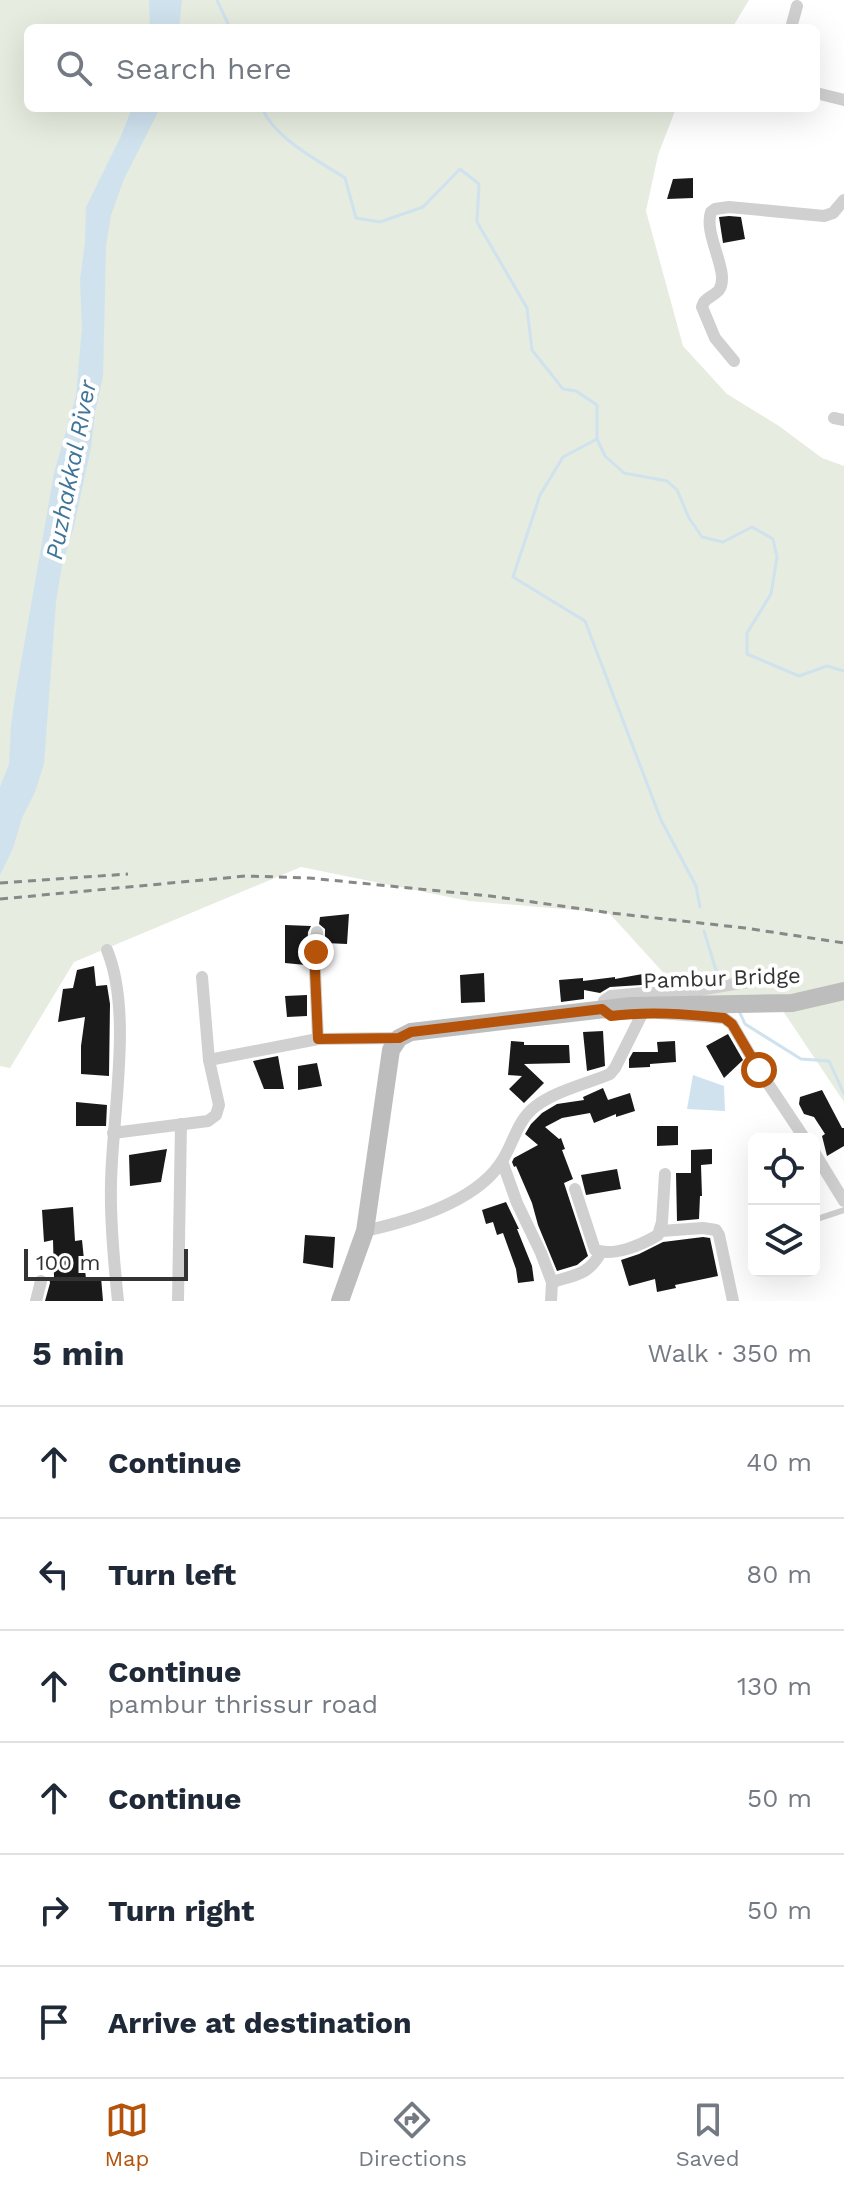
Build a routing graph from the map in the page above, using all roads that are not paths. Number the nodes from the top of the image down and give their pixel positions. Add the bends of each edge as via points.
1 (797, 6) dead end
2 (792, 24) edge
3 (820, 94) edge
4 (844, 100) edge
5 (844, 200) edge
6 (838, 216) edge
7 (734, 361) dead end
8 (317, 932) dead end
9 (107, 950) dead end
10 (202, 977) dead end
11 (787, 978) dead end
12 (844, 991) edge
13 (602, 1009) junction
14 (643, 1012) junction
15 (399, 1038) junction
16 (318, 1039) junction
17 (209, 1060) junction
18 (181, 1124) junction
19 (113, 1133) junction
20 (801, 1133) edge
21 (502, 1161) junction
22 (820, 1162) edge
23 (665, 1174) dead end
24 (575, 1189) dead end
25 (844, 1201) edge
26 (844, 1210) edge
27 (820, 1218) edge
28 (365, 1231) junction
29 (661, 1231) junction
30 (601, 1252) junction
31 (41, 1281) dead end
32 (552, 1282) junction
33 (36, 1301) edge
34 (118, 1301) edge
35 (178, 1301) edge
36 (340, 1301) edge
37 (551, 1301) edge
38 (733, 1301) edge

1 - 2 street
3 - 4 street
5 - 6 street
6 - 7 street via 729,207 711,212 708,228 721,285 702,307 715,338
8 - 16 street
9 - 19 street via 118,1010
10 - 17 street
11 - 13 street via 682,993 611,996
12 - 13 main road, Pambur Bridge via 792,1003
13 - 14 street via 611,1016
13 - 15 main road, Pambur Bridge via 411,1032
14 - 20 street via 724,1018 732,1024
14 - 21 street via 610,1074 534,1107 522,1119
15 - 16 street
15 - 28 main road via 391,1050
16 - 17 street
17 - 18 street via 219,1105 216,1115
18 - 19 street
18 - 35 street
19 - 34 street
21 - 28 street via 488,1180 449,1204
21 - 32 street
22 - 25 street
23 - 29 street
24 - 30 street via 591,1244
26 - 27 lane
28 - 36 main road
29 - 30 street via 648,1241
29 - 38 street via 716,1230
30 - 32 street via 588,1271
31 - 33 street
32 - 37 street

